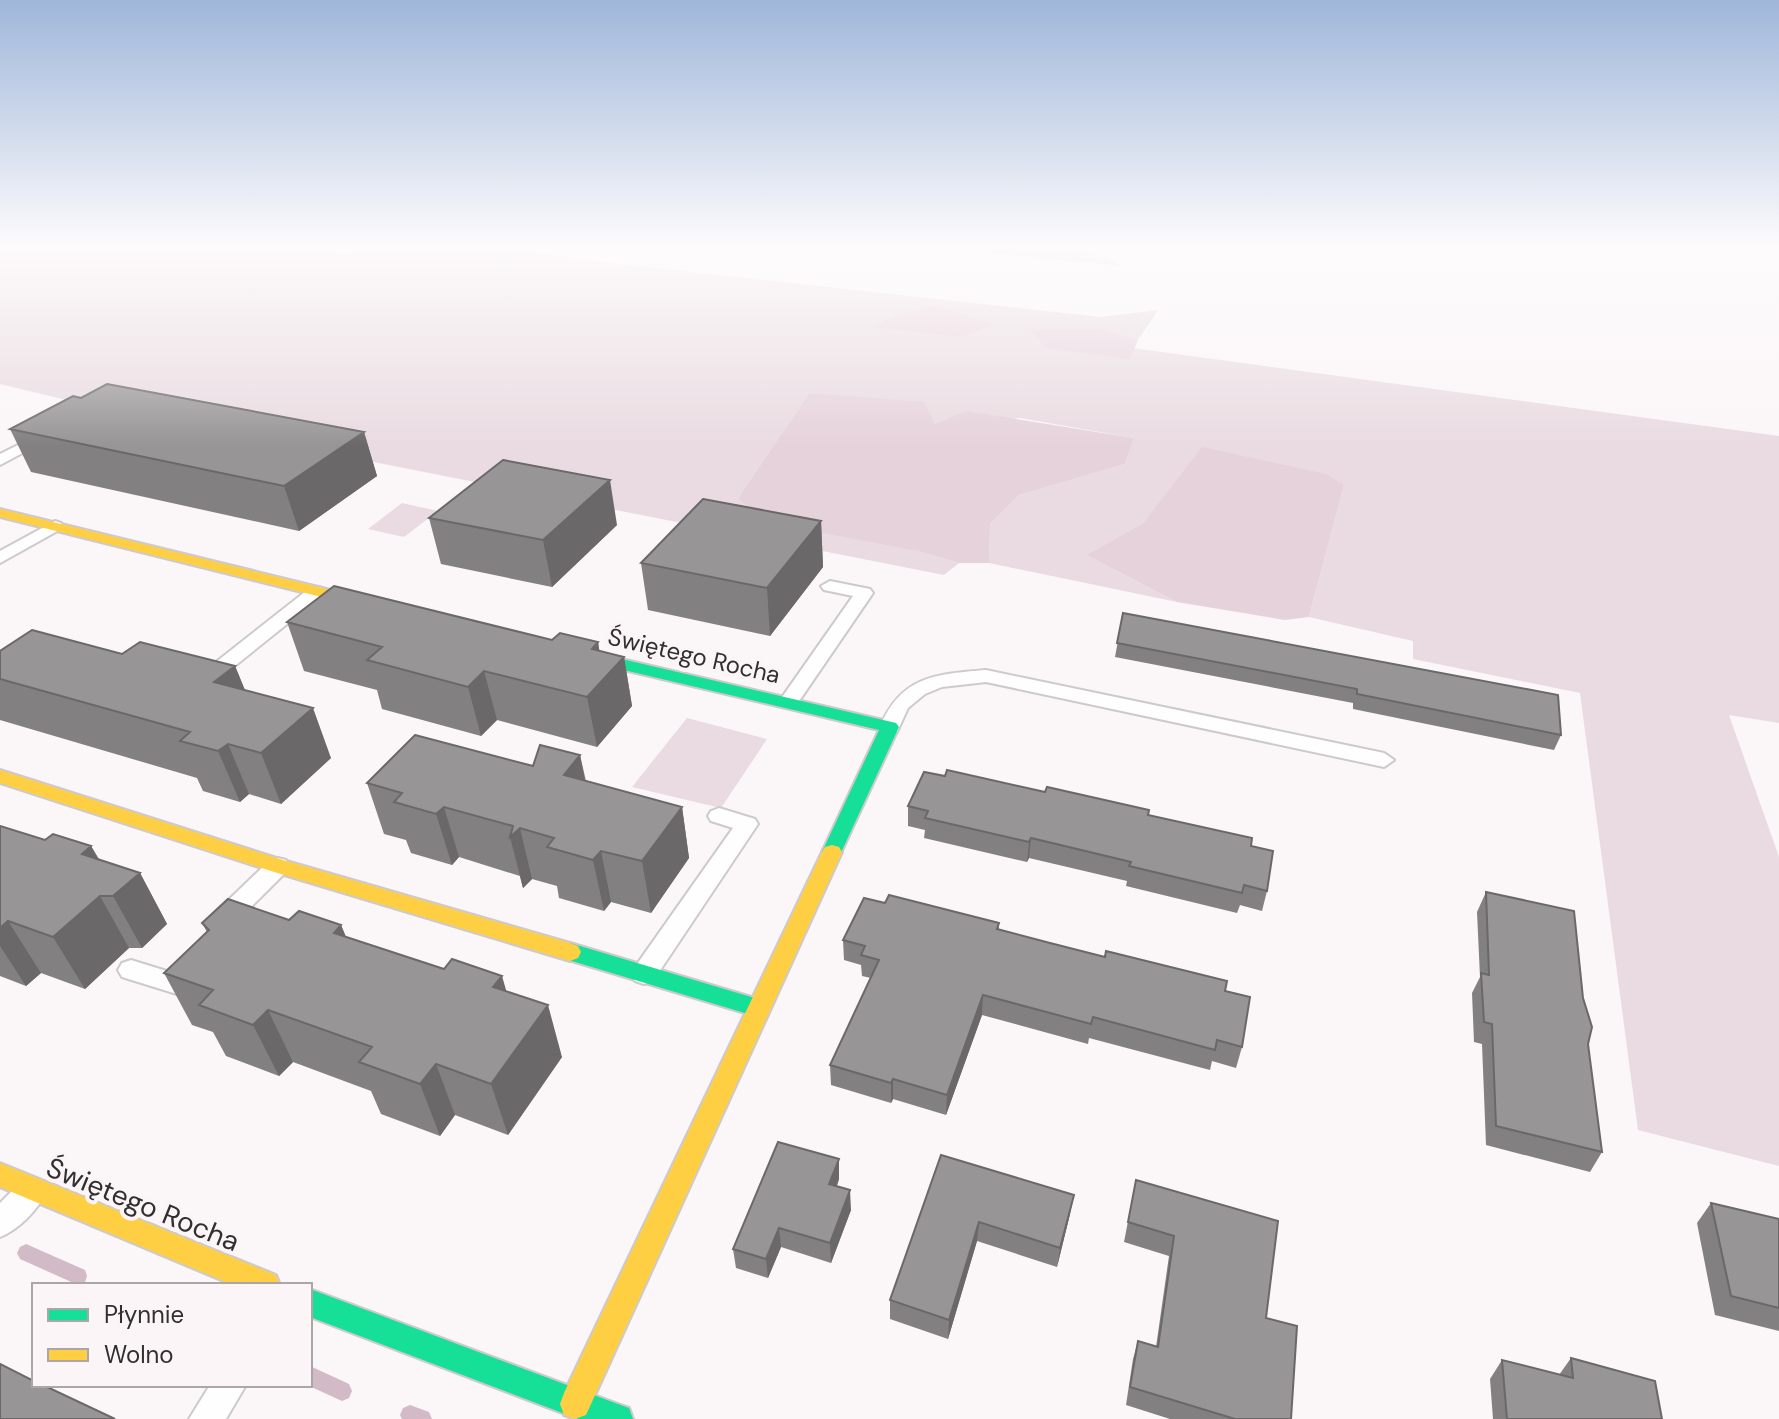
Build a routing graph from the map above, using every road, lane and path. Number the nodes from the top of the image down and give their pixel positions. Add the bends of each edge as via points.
1 (53, 432) edge
2 (0, 460) edge
3 (0, 513) edge
4 (55, 526) junction
5 (0, 558) edge
6 (830, 586) dead end
7 (316, 592) junction
8 (394, 610) edge
9 (543, 645) edge
10 (209, 677) edge
11 (788, 703) junction
12 (890, 727) junction
13 (1384, 760) dead end
14 (0, 776) edge
15 (719, 816) dead end
16 (278, 866) junction
17 (207, 935) edge
18 (184, 957) edge
19 (131, 970) dead end
20 (644, 974) junction
21 (161, 979) junction
22 (196, 990) edge
23 (758, 1008) junction
24 (0, 1175) edge
25 (33, 1189) junction
26 (0, 1223) edge
27 (261, 1283) edge
28 (312, 1304) edge
29 (229, 1387) edge
30 (575, 1404) junction
31 (206, 1419) edge
32 (618, 1419) edge

1 - 2 lane
3 - 4 street
4 - 5 lane
4 - 7 street
6 - 11 lane via 864,593
7 - 8 street
7 - 10 lane
9 - 11 street, Świętego Rocha
11 - 12 street, Świętego Rocha
12 - 13 lane via 902,701 923,688 986,676
12 - 23 street
14 - 16 street
15 - 20 lane via 747,824
16 - 17 lane
16 - 20 street
18 - 21 lane
19 - 21 lane
20 - 23 street
21 - 22 lane
23 - 30 street
24 - 25 street, Świętego Rocha
25 - 26 lane
25 - 27 street, Świętego Rocha
28 - 30 street
29 - 31 lane
30 - 32 street

